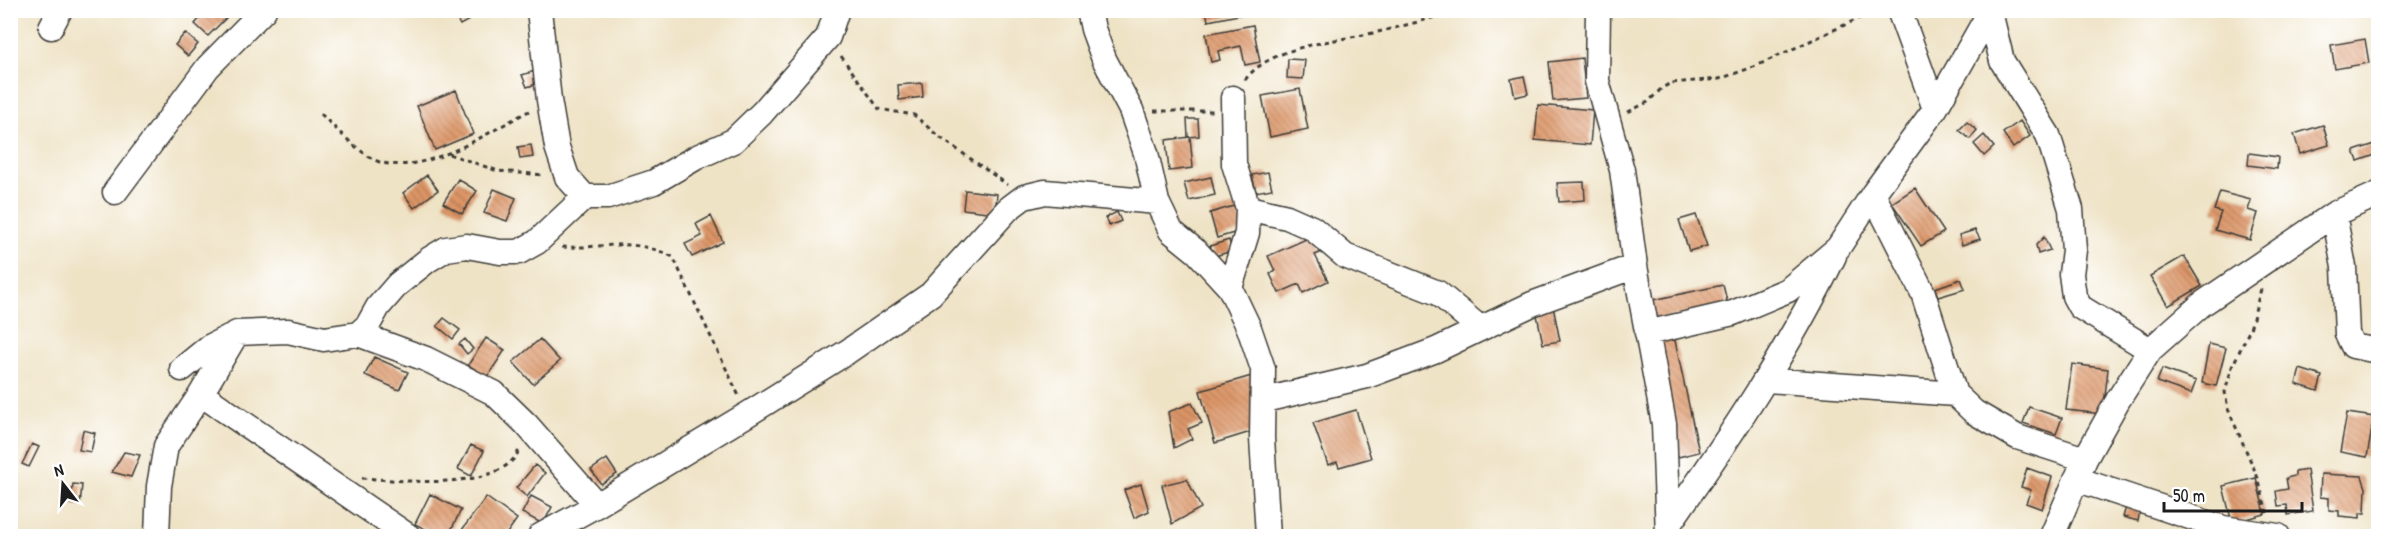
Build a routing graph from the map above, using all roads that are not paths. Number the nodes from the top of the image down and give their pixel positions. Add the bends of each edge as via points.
1 (264, 10) edge
2 (539, 10) edge
3 (837, 10) edge
4 (1089, 10) edge
5 (1598, 10) edge
6 (1899, 10) edge
7 (1991, 11) edge
8 (1233, 98) road end
9 (1935, 109) junction
10 (115, 192) dead end
11 (1873, 194) junction
12 (2379, 194) edge
13 (585, 197) junction
14 (1157, 202) junction
15 (1248, 208) junction
16 (2334, 214) junction
17 (1838, 248) junction
18 (1635, 266) junction
19 (1230, 288) junction
20 (1480, 328) junction
21 (237, 333) junction
22 (1647, 333) junction
23 (358, 334) junction
24 (2150, 350) junction
25 (2379, 351) edge
26 (182, 369) dead end
27 (1767, 380) junction
28 (201, 394) junction
29 (1954, 394) junction
30 (1264, 399) junction
31 (2081, 469) junction
32 (586, 520) edge
33 (1668, 530) edge
34 (2273, 535) edge
35 (157, 537) edge
36 (408, 537) edge
37 (540, 537) edge
38 (1268, 537) edge
39 (2052, 537) edge

1 - 10 street via 208,68
2 - 13 street via 557,147 567,177
3 - 13 street via 828,37 733,141 654,182 608,197
4 - 14 street via 1104,59 1131,110
5 - 18 street via 1597,81 1622,170
6 - 9 street
7 - 9 street
7 - 24 street via 2002,61 2048,135 2072,209 2074,296 2080,307
8 - 15 street via 1234,164
9 - 11 street
11 - 17 street
11 - 29 street via 1923,293
12 - 16 street
13 - 23 street via 537,242 519,252 467,246 446,249 398,284
14 - 19 street via 1171,231
14 - 32 street via 1046,192 1024,197 1008,209 931,294
15 - 19 street via 1247,232
15 - 20 street via 1295,220 1345,256 1438,293
16 - 24 street via 2202,304
16 - 25 street via 2344,267 2347,334 2353,346
17 - 22 street via 1788,290 1733,313
17 - 27 street
18 - 20 street
18 - 22 street
19 - 30 street via 1263,369
20 - 30 street via 1436,350 1366,375
21 - 23 street via 288,331 324,339
21 - 26 street via 209,346
21 - 28 street
22 - 33 street via 1664,424
23 - 32 street via 426,359 494,393 526,424
24 - 31 street
27 - 29 street
27 - 33 street
28 - 35 street via 166,446 159,486
28 - 36 street
29 - 31 street via 1974,412
30 - 38 street via 1262,438
31 - 34 street via 2223,528
31 - 39 street
32 - 37 street

